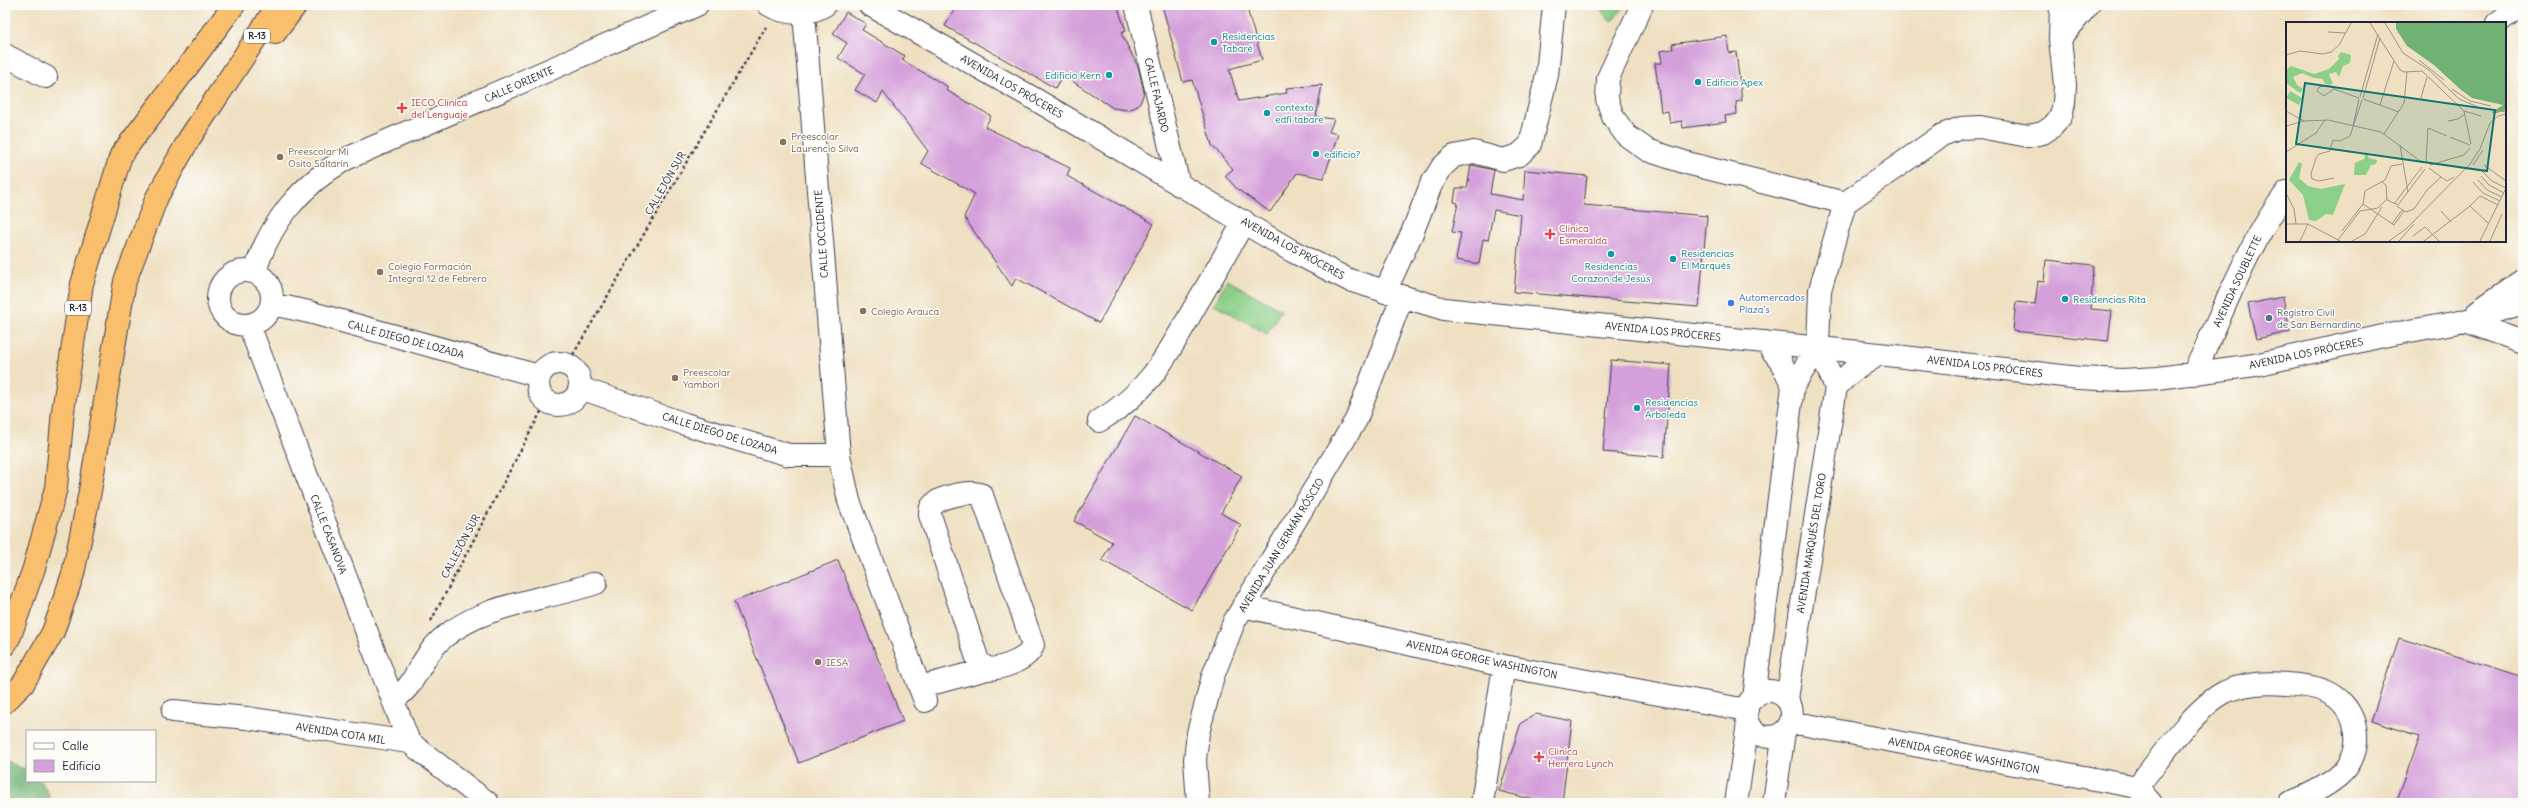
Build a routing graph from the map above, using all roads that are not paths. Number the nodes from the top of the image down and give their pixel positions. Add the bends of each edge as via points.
1 (234, 5) edge
2 (278, 5) edge
3 (296, 5) edge
4 (697, 5) edge
5 (824, 5) edge
6 (870, 5) edge
7 (1136, 5) edge
8 (1554, 5) edge
9 (1642, 5) edge
10 (2061, 5) edge
11 (2088, 5) edge
12 (2521, 5) edge
13 (773, 7) edge
14 (804, 13) junction
15 (2499, 22) edge
16 (2060, 39) junction
17 (5, 54) edge
18 (236, 66) junction
19 (46, 77) dead end
20 (1179, 185) junction
21 (2286, 193) edge
22 (1845, 203) junction
23 (1244, 221) junction
24 (256, 272) junction
25 (2523, 280) edge
26 (1393, 295) junction
27 (2523, 303) edge
28 (272, 304) junction
29 (2464, 321) junction
30 (249, 325) junction
31 (1765, 342) junction
32 (2523, 342) edge
33 (1818, 347) junction
34 (1879, 354) junction
35 (2193, 374) junction
36 (539, 376) junction
37 (1793, 386) junction
38 (1836, 387) junction
39 (580, 388) junction
40 (1100, 420) dead end
41 (839, 456) junction
42 (596, 583) dead end
43 (1243, 606) junction
44 (5, 645) edge
45 (1504, 666) junction
46 (987, 669) junction
47 (1787, 699) junction
48 (393, 701) junction
49 (5, 702) edge
50 (1750, 710) junction
51 (173, 711) dead end
52 (1787, 727) junction
53 (409, 742) junction
54 (2144, 795) edge
55 (488, 803) edge
56 (1198, 803) edge
57 (1482, 803) edge
58 (1736, 803) edge
59 (1774, 803) edge
60 (2289, 803) edge

1 - 44 highway, R-13 via 122,155 82,284 63,411 56,488 34,568
2 - 18 highway, R-13
3 - 18 highway via 267,43
4 - 24 street, CALLE ORIENTE via 330,168 295,198 283,214 259,258
5 - 14 street
6 - 20 street, AVENIDA LOS PRÓCERES
7 - 20 street, CALLE FAJARDO
8 - 26 street, AVENIDA JUAN GERMÁN RÓSCIO via 1547,75 1530,145 1519,155 1503,160 1474,152 1454,156 1442,167 1431,185 1412,233
9 - 22 street via 1608,78 1607,99 1613,117 1626,135 1647,150 1687,163
10 - 16 street
11 - 16 street
12 - 15 street
13 - 14 street via 790,13
14 - 41 street, CALLE OCCIDENTE
16 - 22 street via 2065,85 2064,103 2061,116 2053,126 2043,133 2028,136 1980,127 1961,128 1942,135
17 - 19 street
18 - 49 highway, R-13 via 189,138 157,197 125,281 90,491 73,574 53,632 24,684
20 - 23 street, AVENIDA LOS PRÓCERES
21 - 35 street, AVENIDA SOUBLETTE via 2267,219 2241,268
22 - 33 street via 1820,290
23 - 26 street, AVENIDA LOS PRÓCERES via 1349,280
23 - 40 street via 1160,368 1141,390 1119,409
24 - 28 street via 268,283 272,293
24 - 30 street via 247,270 231,274 222,283 218,294 221,311 226,317 241,325
25 - 29 street
26 - 31 street, AVENIDA LOS PRÓCERES via 1444,309
26 - 43 street, AVENIDA JUAN GERMÁN RÓSCIO via 1356,420
27 - 29 street, AVENIDA LOS PRÓCERES
28 - 30 street via 266,316
28 - 36 street, CALLE DIEGO DE LOZADA
29 - 32 street
29 - 35 street, AVENIDA LOS PRÓCERES via 2383,336 2255,365
30 - 48 street, CALLE CASANOVA
31 - 33 street, AVENIDA LOS PRÓCERES
31 - 37 street via 1780,360
33 - 34 street, AVENIDA LOS PRÓCERES
33 - 37 street
33 - 38 street
34 - 35 street, AVENIDA LOS PRÓCERES via 2079,378 2122,380
34 - 38 street via 1850,373
36 - 39 street via 551,364 567,365 576,372
36 - 39 street via 538,390 546,402 564,405 574,398
37 - 50 street
38 - 47 street, AVENIDA MARQUÉS DEL TORO
39 - 41 street, CALLE DIEGO DE LOZADA via 685,424 789,455
41 - 46 street, CALLE OCCIDENTE via 849,501 922,694
42 - 48 street via 500,609 468,622 444,637 422,662 410,684
43 - 45 street, AVENIDA GEORGE WASHINGTON
43 - 56 street, AVENIDA JUAN GERMÁN RÓSCIO via 1213,676 1198,733 1195,760
45 - 50 street, AVENIDA GEORGE WASHINGTON
45 - 57 street
46 - 46 street via 978,661 930,515 930,508 935,503 968,492 982,495 1033,645 1032,650 1019,660 996,669
47 - 50 street via 1774,692 1760,693
47 - 52 street, AVENIDA MARQUÉS DEL TORO via 1792,710
48 - 53 street, CALLE CASANOVA
50 - 52 street via 1757,734 1770,737
50 - 58 street
51 - 53 street, AVENIDA COTA MIL via 247,718
52 - 54 street, AVENIDA GEORGE WASHINGTON
52 - 59 street, AVENIDA MARQUÉS DEL TORO
53 - 55 street, AVENIDA COTA MIL
54 - 60 street via 2183,730 2209,703 2225,692 2248,684 2304,685 2340,699 2350,712 2357,731 2356,748 2347,767 2331,780

